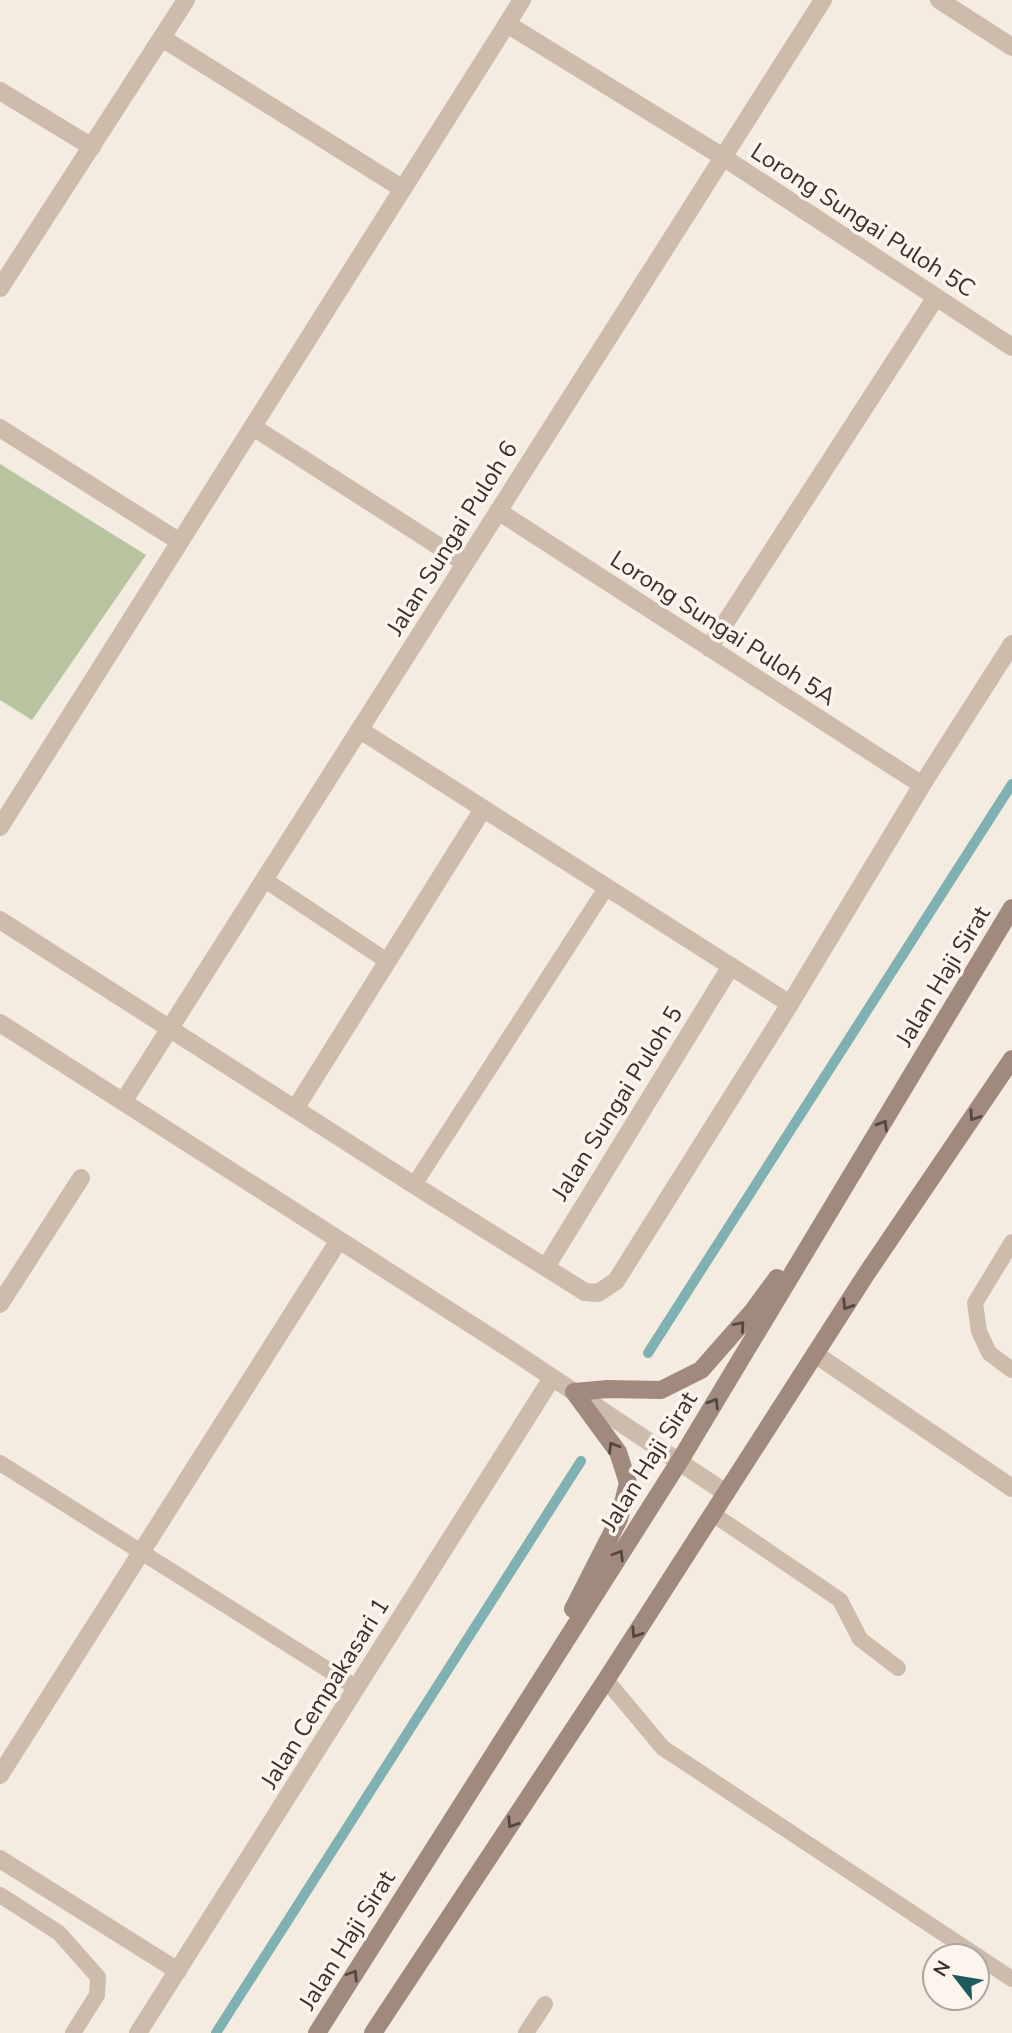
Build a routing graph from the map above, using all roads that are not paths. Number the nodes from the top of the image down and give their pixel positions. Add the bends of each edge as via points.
1 (187, 0) edge
2 (522, 0) edge
3 (823, 0) edge
4 (939, 0) edge
5 (507, 24) junction
6 (162, 37) junction
7 (1012, 47) edge
8 (0, 91) edge
9 (92, 146) junction
10 (723, 157) junction
11 (403, 189) junction
12 (0, 288) edge
13 (936, 297) junction
14 (1012, 347) edge
15 (253, 427) junction
16 (0, 428) edge
17 (498, 511) junction
18 (180, 542) junction
19 (465, 563) junction
20 (1012, 644) edge
21 (709, 648) junction
22 (360, 730) junction
23 (922, 785) junction
24 (483, 809) junction
25 (0, 827) edge
26 (265, 880) junction
27 (606, 888) junction
28 (1012, 908) edge
29 (0, 920) edge
30 (387, 961) junction
31 (730, 966) junction
32 (790, 1004) junction
33 (0, 1023) edge
34 (170, 1029) junction
35 (1012, 1059) edge
36 (123, 1102) junction
37 (295, 1109) junction
38 (864, 1155) junction
39 (81, 1178) dead end
40 (414, 1185) junction
41 (339, 1240) junction
42 (1012, 1242) edge
43 (546, 1267) junction
44 (0, 1304) edge
45 (815, 1354) junction
46 (1012, 1370) edge
47 (552, 1378) junction
48 (574, 1392) junction
49 (679, 1462) junction
50 (0, 1463) edge
51 (1012, 1488) edge
52 (726, 1493) junction
53 (713, 1514) junction
54 (141, 1552) junction
55 (898, 1668) dead end
56 (606, 1680) junction
57 (357, 1688) junction
58 (0, 1775) edge
59 (470, 1791) junction
60 (0, 1858) edge
61 (0, 1895) edge
62 (178, 1971) junction
63 (1012, 1979) edge
64 (545, 2004) dead end
65 (73, 2033) edge
66 (138, 2033) edge
67 (317, 2033) edge
68 (373, 2033) edge
69 (526, 2033) edge

1 - 6 street
2 - 5 street
3 - 10 street, Jalan Sungai Puloh 6
4 - 7 street
5 - 10 street, Lorong Sungai Puloh 5C
5 - 11 street
6 - 9 street
6 - 11 street
8 - 9 street
9 - 12 street
10 - 13 street, Lorong Sungai Puloh 5C
10 - 17 street, Jalan Sungai Puloh 6
11 - 15 street
13 - 14 street, Lorong Sungai Puloh 5C
13 - 21 street
15 - 18 street
15 - 19 street
16 - 18 street
17 - 19 street, Jalan Sungai Puloh 6
17 - 21 street, Lorong Sungai Puloh 5A
18 - 25 street
19 - 22 street, Jalan Sungai Puloh 6
20 - 23 street
21 - 23 street, Lorong Sungai Puloh 5A
22 - 24 street
22 - 26 street, Jalan Sungai Puloh 6
23 - 32 street
24 - 27 street
24 - 30 street
26 - 30 lane
26 - 34 street, Jalan Sungai Puloh 6
27 - 31 street
27 - 40 lane
38 -> 28 main road, Jalan Haji Sirat
29 - 34 street
30 - 37 street
31 - 32 street
31 - 43 street, Jalan Sungai Puloh 5
32 - 43 street via 616,1281 598,1293 585,1292
33 - 36 street
34 - 36 street, Jalan Sungai Puloh 6
34 - 37 street
35 -> 45 main road
36 - 41 street
37 - 40 street
48 -> 38 main road via 661,1390 701,1370 752,1312
49 -> 38 main road, Jalan Haji Sirat
39 - 44 street
40 - 43 street
41 - 47 street
41 - 54 street
42 - 46 lane via 975,1303 979,1331 989,1353
45 - 51 street
45 - 52 main road
47 - 48 street
47 - 57 street, Jalan Cempakasari 1
48 - 49 street
59 -> 48 main road via 619,1519 628,1483 618,1452
49 - 52 street
59 -> 49 main road, Jalan Haji Sirat
50 - 54 lane
52 - 53 main road
53 - 55 lane via 840,1600 859,1639
53 -> 56 main road
54 - 57 lane
54 - 58 street
56 - 63 lane via 663,1748
56 -> 68 main road
57 - 62 street, Jalan Cempakasari 1
67 -> 59 main road, Jalan Haji Sirat
60 - 62 street
61 - 65 lane via 59,1933 98,1977 97,1995
62 - 66 street, Jalan Cempakasari 1
64 - 69 lane

